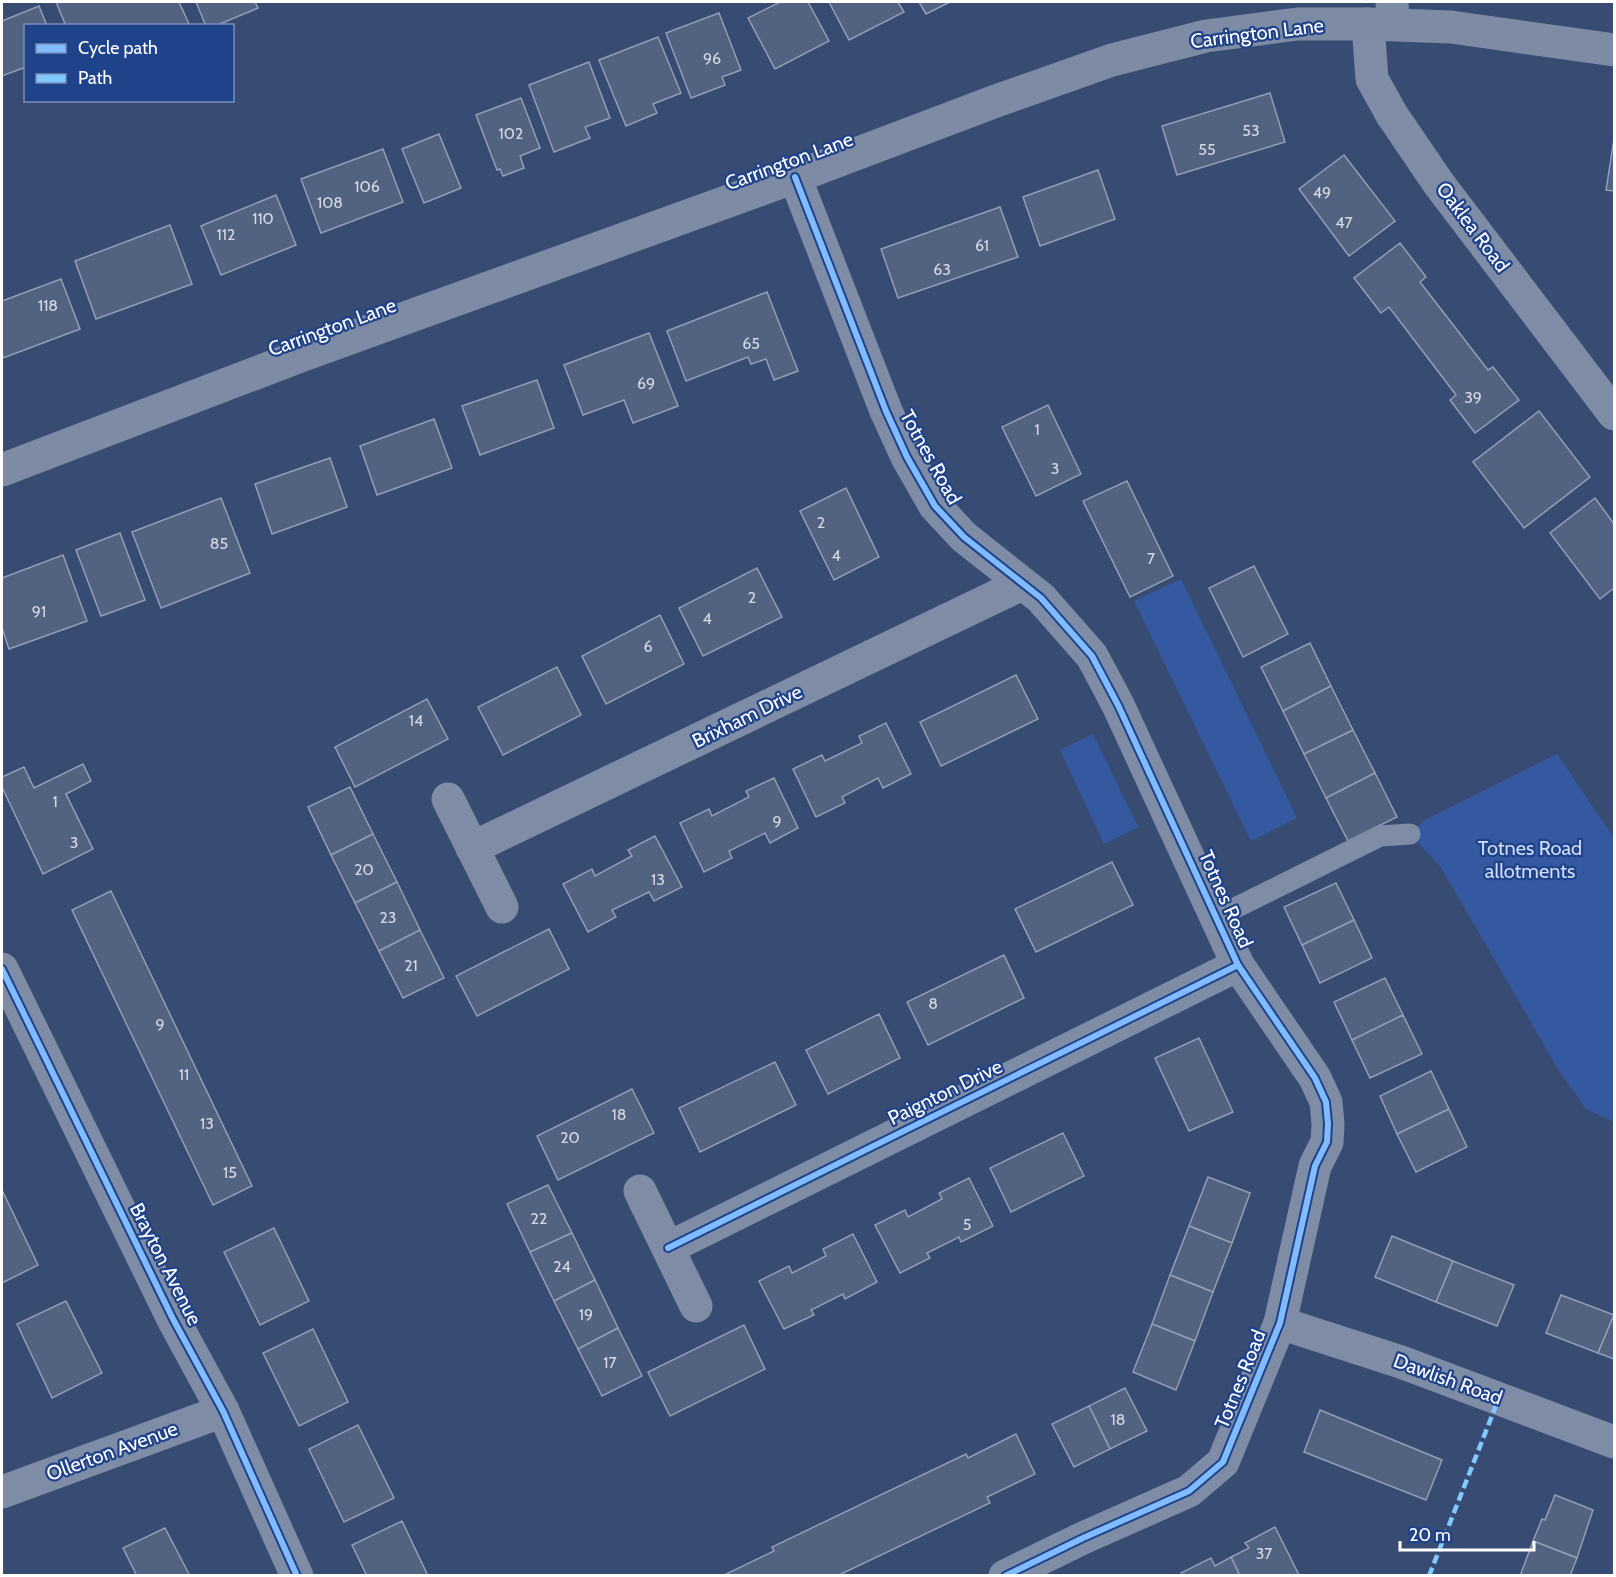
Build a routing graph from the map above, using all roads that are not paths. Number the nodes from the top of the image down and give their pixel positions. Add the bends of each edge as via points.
1 (1384, 16) edge
2 (1614, 50) edge
3 (795, 177) junction
4 (1614, 414) edge
5 (2, 470) edge
6 (1022, 584) junction
7 (447, 799) dead end
8 (1410, 834) dead end
9 (472, 848) junction
10 (502, 907) dead end
11 (1217, 917) junction
12 (1238, 965) junction
13 (2, 969) edge
14 (640, 1191) dead end
15 (668, 1248) junction
16 (696, 1306) dead end
17 (1280, 1323) junction
18 (223, 1411) junction
19 (1614, 1442) edge
20 (2, 1492) edge
21 (297, 1575) edge
22 (1005, 1575) edge

1 - 2 main road, Carrington Lane
1 - 3 main road, Carrington Lane via 1206,36 1112,60
1 - 4 street, Oaklea Road via 1372,79 1392,115 1439,184
3 - 5 main road, Carrington Lane via 303,355
3 - 6 street, Totnes Road via 907,457 935,507 964,537
6 - 9 street, Brixham Drive
6 - 11 street, Totnes Road via 1041,598 1092,656
7 - 9 street
8 - 11 lane via 1380,836
9 - 10 street
11 - 12 street, Totnes Road
12 - 15 street, Paignton Drive
12 - 17 street, Totnes Road via 1315,1078 1326,1102 1327,1142 1315,1166
13 - 18 street, Brayton Avenue via 173,1318
14 - 15 street
15 - 16 street
17 - 19 street, Dawlish Road via 1401,1362
17 - 22 street, Totnes Road via 1223,1462 1189,1491
18 - 20 street, Ollerton Avenue
18 - 21 street, Brayton Avenue

